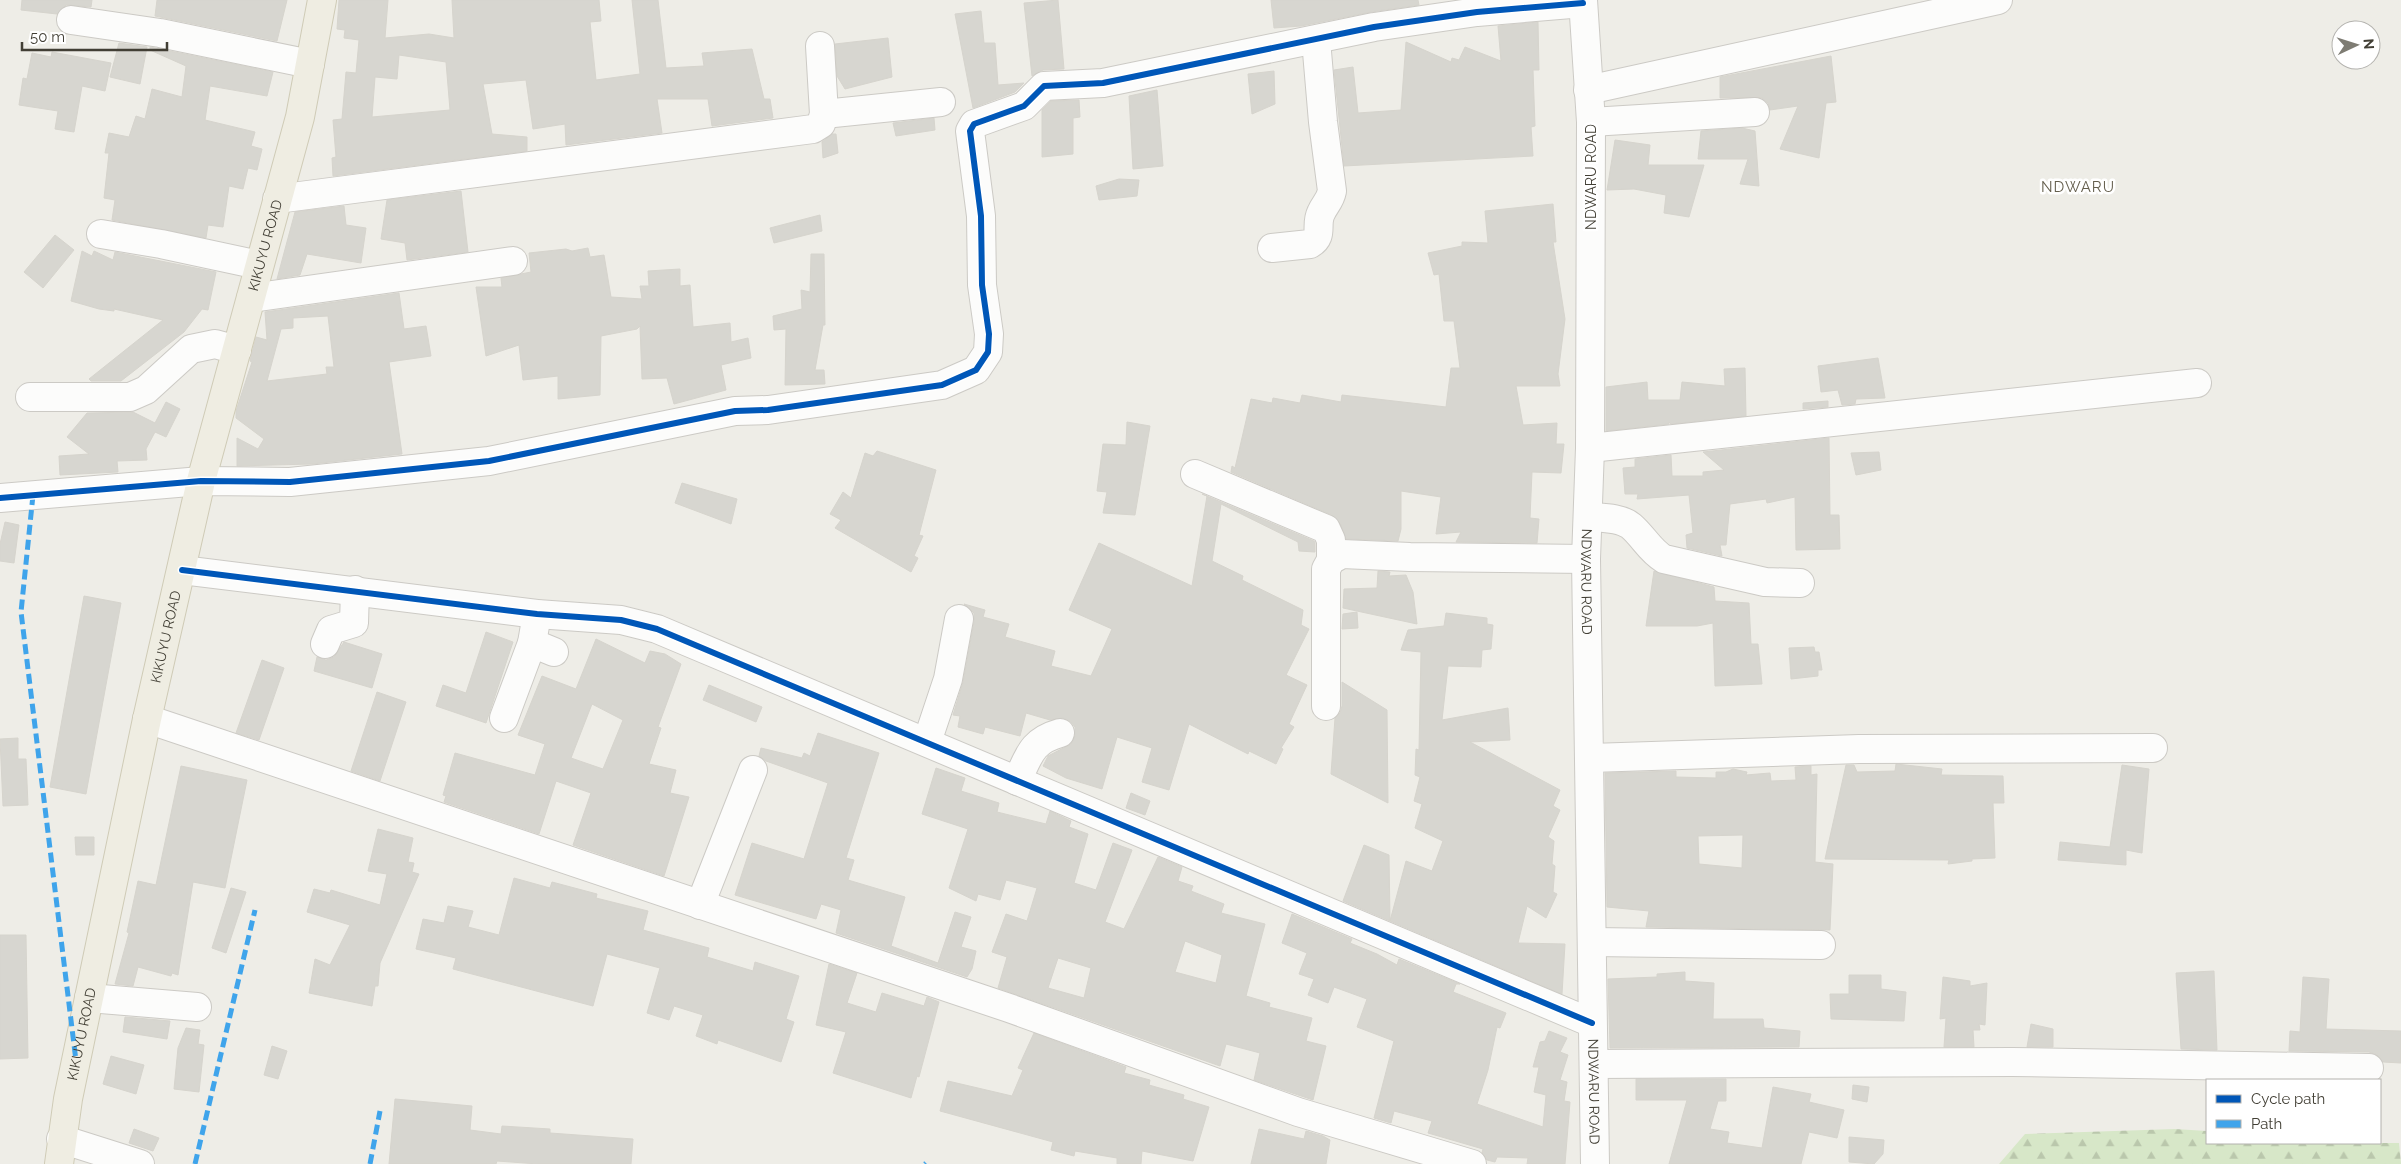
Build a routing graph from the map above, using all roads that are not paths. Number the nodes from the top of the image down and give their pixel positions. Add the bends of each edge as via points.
1 (322, 0) edge
2 (1998, 0) edge
3 (1583, 2) edge
4 (71, 20) dead end
5 (1316, 40) junction
6 (820, 46) dead end
7 (310, 64) junction
8 (1588, 90) junction
9 (941, 102) dead end
10 (1755, 112) dead end
11 (824, 114) junction
12 (1591, 122) junction
13 (277, 199) junction
14 (101, 234) dead end
15 (1272, 248) dead end
16 (513, 262) dead end
17 (260, 265) junction
18 (251, 298) junction
19 (237, 350) junction
20 (2197, 383) dead end
21 (30, 397) dead end
22 (1590, 448) junction
23 (1195, 474) dead end
24 (201, 481) junction
25 (0, 498) edge
26 (1589, 516) junction
27 (1586, 559) junction
28 (1331, 560) junction
29 (182, 570) junction
30 (1800, 583) dead end
31 (355, 590) junction
32 (537, 614) junction
33 (959, 619) dead end
34 (325, 644) dead end
35 (1326, 706) dead end
36 (504, 718) dead end
37 (147, 719) junction
38 (1060, 732) dead end
39 (927, 742) junction
40 (2153, 748) dead end
41 (1591, 758) junction
42 (753, 770) dead end
43 (1017, 781) junction
44 (700, 904) junction
45 (1593, 942) junction
46 (1821, 945) dead end
47 (89, 998) junction
48 (197, 1007) dead end
49 (1592, 1023) junction
50 (1595, 1064) junction
51 (2368, 1068) dead end
52 (60, 1151) edge
53 (140, 1164) edge
54 (1472, 1164) edge
55 (1595, 1164) edge

1 - 7 main road, KIKUYU ROAD
2 - 8 street
3 - 5 street via 1374,26
3 - 8 street, NDWARU ROAD
4 - 7 street via 160,33
5 - 15 street via 1332,192 1330,202 1320,214 1319,234 1315,241
5 - 24 street via 1103,83 1044,86 1024,106 974,124 970,131 981,216 982,285 989,334 988,352 976,370 942,385 768,410 735,411 489,461 290,482
6 - 11 street
7 - 13 main road, KIKUYU ROAD via 300,117
8 - 12 street, NDWARU ROAD
9 - 11 street
10 - 12 street
11 - 13 street via 820,124 813,129
12 - 22 street, NDWARU ROAD
13 - 17 main road, KIKUYU ROAD
14 - 17 street
16 - 18 street
17 - 18 main road, KIKUYU ROAD
18 - 19 main road, KIKUYU ROAD
19 - 21 street via 215,344 191,349 146,390 130,397
19 - 24 main road, KIKUYU ROAD
20 - 22 street
22 - 26 street, NDWARU ROAD
23 - 28 street via 1326,529 1331,540
24 - 25 street
24 - 29 main road, KIKUYU ROAD
26 - 27 street, NDWARU ROAD
26 - 30 street via 1630,525 1656,555 1664,559 1765,582
27 - 28 street via 1342,554
27 - 41 street, NDWARU ROAD
28 - 35 street via 1326,569
29 - 31 street
29 - 37 main road, KIKUYU ROAD
31 - 32 street
31 - 34 street via 354,623 331,630
32 - 36 street via 543,648
32 - 39 street via 621,620 657,629
33 - 39 street via 948,679
37 - 44 street
37 - 47 main road, KIKUYU ROAD
38 - 43 street via 1034,746
39 - 43 street
40 - 41 street via 1859,749
41 - 45 street, NDWARU ROAD
42 - 44 street
43 - 49 street
44 - 54 street via 1010,1008 1298,1112
45 - 46 street
45 - 49 street, NDWARU ROAD
47 - 48 street
47 - 52 main road, KIKUYU ROAD
49 - 50 street, NDWARU ROAD
50 - 51 street via 2012,1062
50 - 55 street, NDWARU ROAD
52 - 53 street

